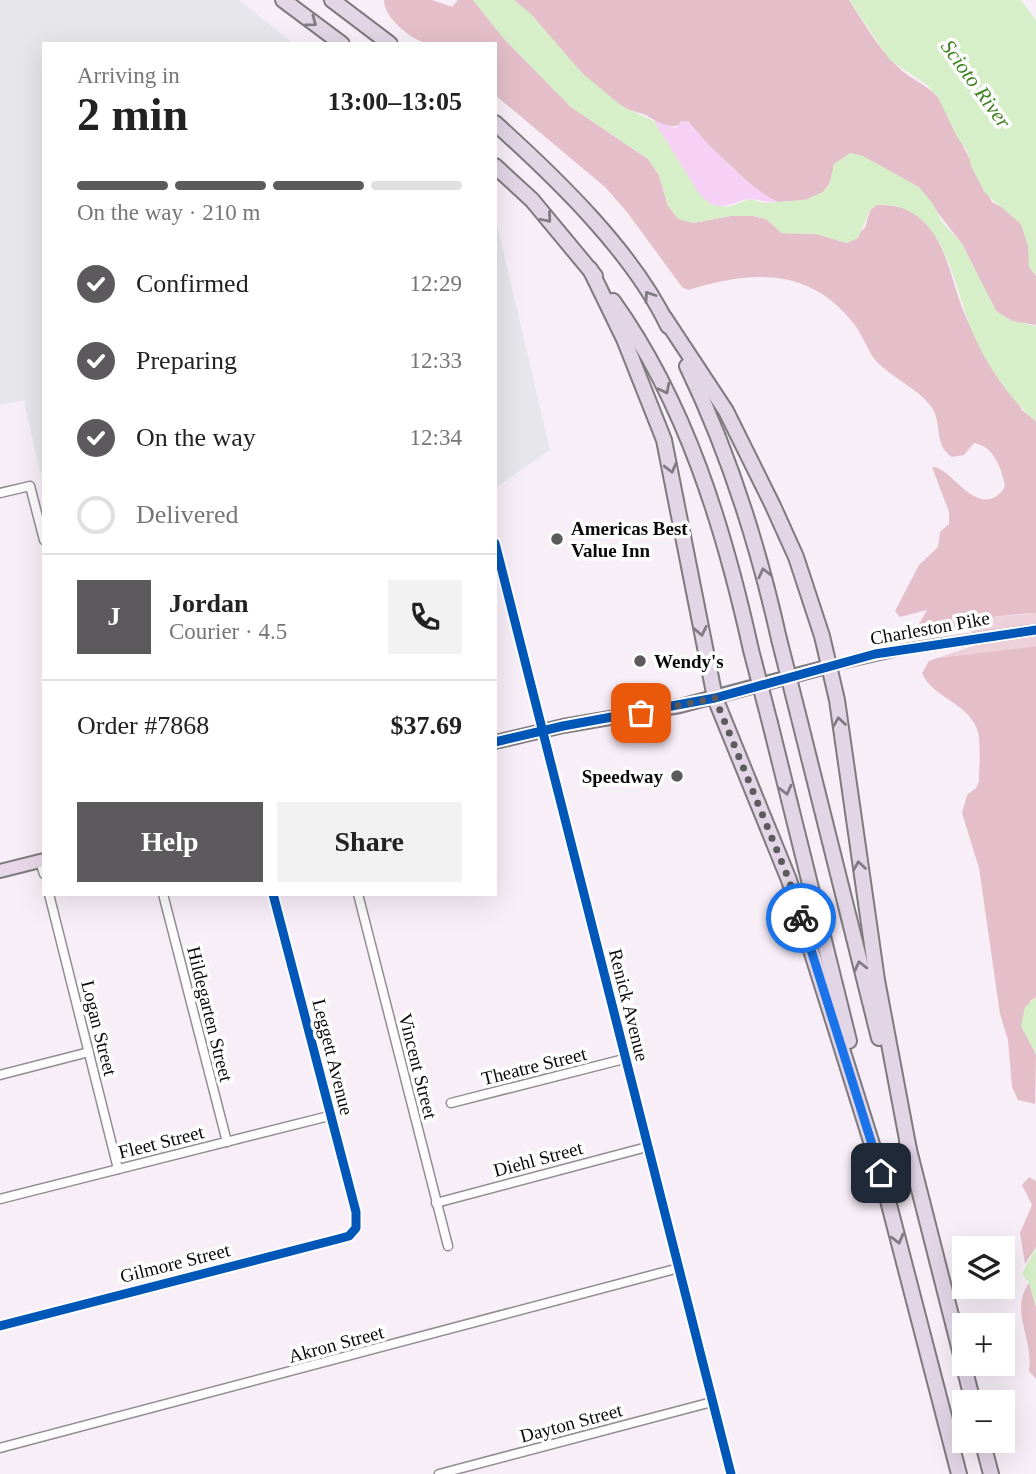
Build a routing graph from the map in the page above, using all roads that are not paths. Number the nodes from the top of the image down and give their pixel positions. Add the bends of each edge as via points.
1 (283, 0) edge
2 (332, 0) edge
3 (339, 42) edge
4 (387, 42) edge
5 (497, 125) edge
6 (497, 168) edge
7 (590, 269) junction
8 (664, 317) junction
9 (0, 493) edge
10 (42, 532) edge
11 (497, 551) edge
12 (1036, 630) edge
13 (830, 666) junction
14 (715, 698) junction
15 (543, 730) junction
16 (497, 742) edge
17 (42, 860) edge
18 (0, 871) edge
19 (50, 896) edge
20 (164, 896) edge
21 (274, 896) edge
22 (359, 896) edge
23 (89, 1052) junction
24 (624, 1059) junction
25 (0, 1075) edge
26 (451, 1103) dead end
27 (329, 1116) junction
28 (227, 1142) junction
29 (648, 1147) junction
30 (909, 1150) junction
31 (118, 1169) junction
32 (881, 1173) junction
33 (0, 1199) edge
34 (436, 1203) junction
35 (356, 1228) joint
36 (448, 1246) dead end
37 (679, 1268) junction
38 (0, 1326) edge
39 (970, 1390) edge
40 (712, 1402) junction
41 (0, 1448) edge
42 (985, 1453) edge
43 (439, 1474) edge
44 (730, 1474) edge
45 (960, 1474) edge
46 (991, 1474) edge

1 -> 3 highway
2 - 4 highway
8 -> 5 highway via 588,214
6 -> 7 highway via 532,200
7 -> 14 highway via 664,440
7 -> 32 highway, bridge via 637,334 677,412 734,574
8 - 13 highway via 726,411 773,506 796,557
30 -> 8 highway, bridge via 763,567 735,480
9 - 10 street via 30,486
11 - 15 street, Renick Avenue
12 - 13 street, Charleston Pike
13 - 14 main road
30 -> 13 highway via 877,980
14 - 15 main road
14 - 32 highway via 789,880
15 - 16 main road
15 - 24 street, Renick Avenue
17 - 18 main road
19 - 23 street, Logan Street
20 - 28 street, Hildegarten Street
21 - 27 street, Leggett Avenue
22 - 34 street, Vincent Street
23 - 25 street
23 - 31 street, Logan Street
24 - 26 street, Theatre Street
24 - 29 street, Renick Avenue
27 - 28 street, Fleet Street
27 - 35 street, Leggett Avenue via 356,1212
28 - 31 street, Fleet Street
29 - 34 street, Diehl Street
29 - 37 street, Renick Avenue
30 - 39 highway
31 - 33 street, Fleet Street
32 -> 45 highway
34 - 36 street, Vincent Street
35 - 38 street, Gilmore Street via 349,1236
37 - 40 street, Renick Avenue
37 - 41 street, Akron Street
40 - 43 street, Dayton Street
40 - 44 street, Renick Avenue
42 - 46 highway

